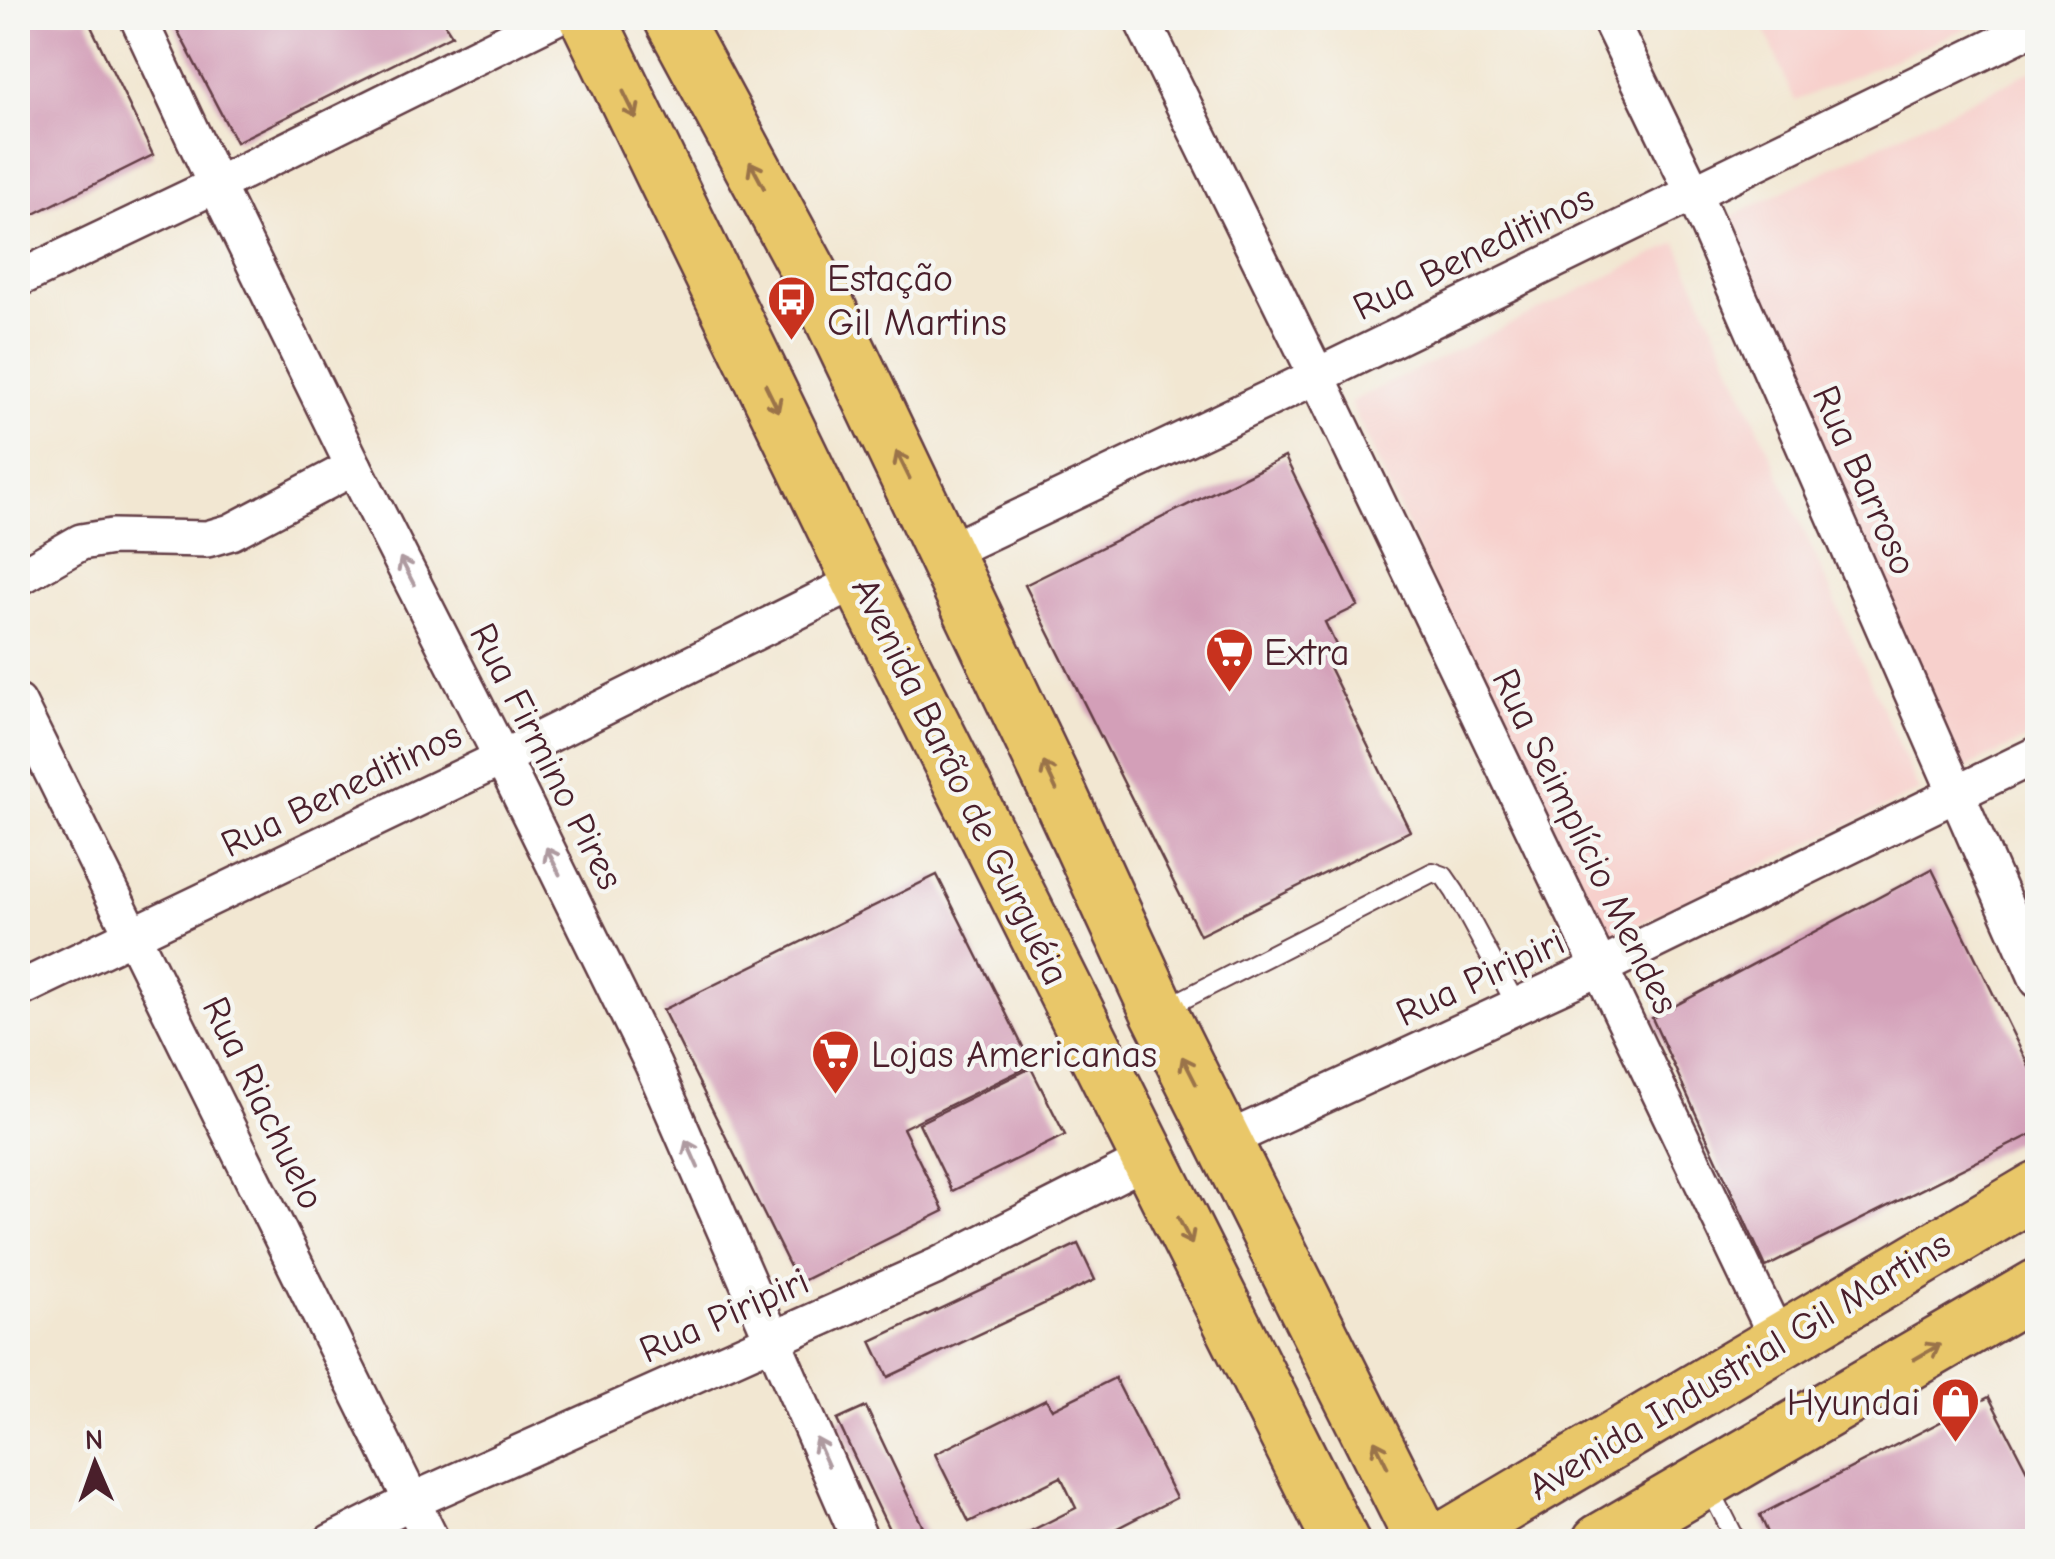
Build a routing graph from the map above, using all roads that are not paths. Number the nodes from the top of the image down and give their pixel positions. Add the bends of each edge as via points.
1 (138, 18) edge
2 (554, 18) edge
3 (588, 18) edge
4 (672, 18) edge
5 (1141, 18) edge
6 (1609, 18) edge
7 (2038, 25) edge
8 (216, 185) junction
9 (1693, 192) junction
10 (18, 279) edge
11 (1317, 376) junction
12 (354, 468) junction
13 (945, 553) junction
14 (18, 578) edge
15 (860, 580) junction
16 (18, 703) edge
17 (2038, 754) edge
18 (502, 758) junction
19 (1955, 792) junction
20 (134, 935) junction
21 (1599, 968) junction
22 (2038, 980) edge
23 (18, 990) edge
24 (1517, 1006) junction
25 (1159, 1012) junction
26 (1225, 1141) junction
27 (1148, 1159) junction
28 (2038, 1189) edge
29 (2038, 1287) edge
30 (773, 1340) junction
31 (1779, 1342) junction
32 (1705, 1480) junction
33 (412, 1501) junction
34 (331, 1542) edge
35 (432, 1542) edge
36 (861, 1542) edge
37 (1341, 1542) edge
38 (1424, 1542) edge
39 (1441, 1542) edge
40 (1600, 1542) edge
41 (1737, 1542) edge

1 - 8 street, Rua Firmino Pires
2 - 8 street
3 -> 15 main road, Avenida Barão de Gurguéia
13 -> 4 main road, Avenida Barão de Gurguéia via 820,292
5 - 11 street, Rua Seimplício Mendes
6 - 9 street, Rua Barroso
7 - 9 street, Rua Beneditinos
8 - 10 street
8 - 12 street, Rua Firmino Pires
9 - 11 street, Rua Beneditinos
9 - 19 street, Rua Barroso
11 - 13 street, Rua Beneditinos
11 - 21 street, Rua Seimplício Mendes
12 - 14 street via 231,532 206,539 81,542
18 -> 12 street, Rua Firmino Pires
25 -> 13 main road, Avenida Barão de Gurguéia
15 - 18 street, Rua Beneditinos
15 - 27 main road, Avenida Barão de Gurguéia
16 - 20 street, Rua Riachuelo
17 - 19 street, Rua Piripiri
18 - 20 street, Rua Beneditinos
30 -> 18 street, Rua Firmino Pires via 653,1065
19 - 21 street, Rua Piripiri
19 - 22 street, Rua Barroso
20 - 23 street, Rua Beneditinos
20 - 33 street, Rua Riachuelo
21 - 24 street, Rua Piripiri
21 - 31 street, Rua Seimplício Mendes
24 - 25 lane via 1455,892 1433,872
24 - 26 street, Rua Piripiri
26 -> 25 main road, Avenida Barão de Gurguéia
38 -> 26 main road, Avenida Barão de Gurguéia
27 - 30 street, Rua Piripiri via 935,1268
27 -> 37 main road, Avenida Barão de Gurguéia
28 - 31 main road, Avenida Industrial Gil Martins
32 -> 29 main road
30 - 33 street, Rua Piripiri
36 -> 30 street, Rua Firmino Pires
31 - 39 main road, Avenida Industrial Gil Martins
32 - 40 main road
32 - 41 lane
33 - 34 street, Rua Piripiri
33 - 35 street, Rua Riachuelo

